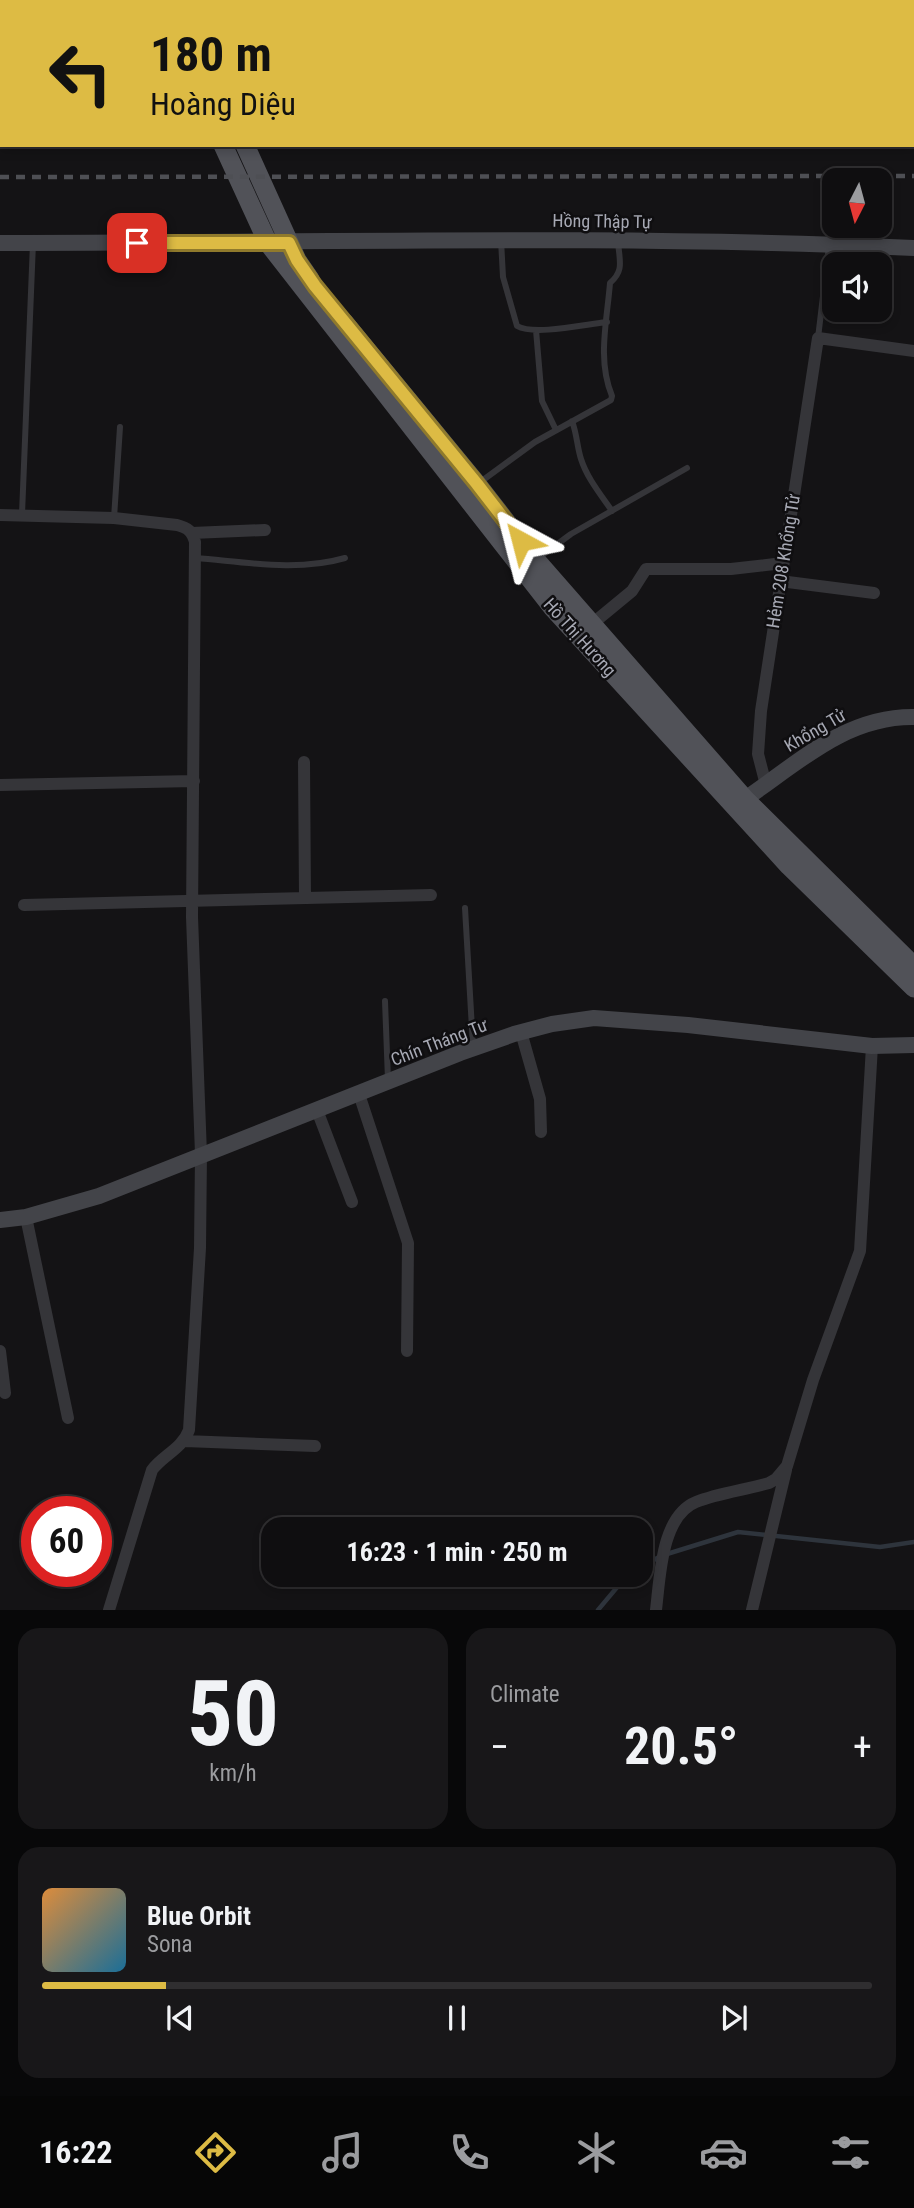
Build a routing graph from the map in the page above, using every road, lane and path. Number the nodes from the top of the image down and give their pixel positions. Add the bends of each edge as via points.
1 (224, 147) edge
2 (246, 147) edge
3 (500, 239) junction
4 (618, 240) junction
5 (0, 243) edge
6 (33, 243) junction
7 (268, 243) junction
8 (289, 243) junction
9 (829, 244) junction
10 (914, 248) edge
11 (607, 322) junction
12 (536, 330) junction
13 (818, 338) junction
14 (914, 351) edge
15 (572, 421) junction
16 (120, 427) dead end
17 (556, 430) junction
18 (687, 468) dead end
19 (477, 484) junction
20 (612, 511) junction
21 (22, 514) junction
22 (0, 515) edge
23 (114, 518) junction
24 (265, 530) dead end
25 (192, 533) junction
26 (196, 558) junction
27 (345, 558) dead end
28 (536, 560) junction
29 (783, 563) junction
30 (780, 580) junction
31 (874, 593) dead end
32 (592, 624) junction
33 (914, 717) edge
34 (304, 762) dead end
35 (194, 781) junction
36 (0, 785) edge
37 (766, 785) junction
38 (745, 799) junction
39 (431, 895) dead end
40 (305, 898) junction
41 (192, 900) junction
42 (24, 905) dead end
43 (465, 908) dead end
44 (914, 966) edge
45 (914, 988) edge
46 (385, 1001) dead end
47 (521, 1032) junction
48 (914, 1045) edge
49 (872, 1046) junction
50 (473, 1048) junction
51 (388, 1082) junction
52 (359, 1094) junction
53 (317, 1110) junction
54 (541, 1132) dead end
55 (201, 1154) junction
56 (352, 1202) dead end
57 (26, 1217) junction
58 (0, 1220) edge
59 (0, 1351) edge
60 (407, 1351) dead end
61 (5, 1393) dead end
62 (68, 1418) dead end
63 (185, 1440) junction
64 (315, 1446) dead end
65 (786, 1466) junction
66 (109, 1609) edge
67 (656, 1609) edge
68 (752, 1609) edge

1 - 7 main road, Hồ Thị Hương
2 - 8 main road, Hồ Thị Hương
3 - 4 street, Hồng Thập Tự
3 - 8 street, Hồng Thập Tự
3 - 12 lane via 514,322 522,329
4 - 9 street, Hồng Thập Tự
4 - 11 lane via 620,270 610,283
5 - 6 street, Hồng Thập Tự
6 - 7 street, Hồng Thập Tự
6 - 21 lane
7 - 8 street, Hồng Thập Tự
7 - 45 main road, Hồ Thị Hương via 552,607 789,866
8 - 19 main road, Hồ Thị Hương via 315,286
9 - 10 street, Hồng Thập Tự
9 - 13 lane, Hẻm 208 Khổng Tử
11 - 12 lane
11 - 15 lane via 603,362 611,400
12 - 17 lane via 542,401
13 - 14 street
13 - 29 street, Hẻm 208 Khổng Tử
15 - 17 lane
15 - 20 lane via 582,464
16 - 23 lane
17 - 19 lane
18 - 20 lane
19 - 28 main road, Hồ Thị Hương
20 - 28 lane
21 - 22 street
21 - 23 street
23 - 25 street via 177,524
24 - 25 street
25 - 26 street
26 - 27 lane via 293,565
26 - 35 street
28 - 32 main road, Hồ Thị Hương
29 - 30 street, Hẻm 208 Khổng Tử
29 - 32 street via 731,569 646,569 632,591
30 - 31 street
30 - 37 street, Hẻm 208 Khổng Tử via 759,732 758,754
32 - 38 main road, Hồ Thị Hương
33 - 37 street, Khổng Tử via 851,729 814,749
34 - 40 street
35 - 36 street
35 - 41 street
37 - 38 street, Khổng Tử
38 - 44 main road, Hồ Thị Hương
39 - 40 street
40 - 41 street
41 - 42 street
41 - 55 street
43 - 50 lane
46 - 51 lane
47 - 49 street, Chín Tháng Tư via 594,1018
47 - 50 street, Chín Tháng Tư
47 - 54 street via 540,1099
48 - 49 street, Chín Tháng Tư
49 - 65 street via 860,1251
50 - 51 street, Chín Tháng Tư
51 - 52 street, Chín Tháng Tư
52 - 53 street, Chín Tháng Tư
52 - 60 street via 408,1243
53 - 55 street, Chín Tháng Tư
53 - 56 street
55 - 57 street, Chín Tháng Tư via 99,1196
55 - 63 street via 190,1430
57 - 58 street, Chín Tháng Tư
57 - 62 street
59 - 61 street
63 - 64 street
63 - 66 street via 152,1470
65 - 67 street via 769,1483 693,1503 680,1514 665,1545
65 - 68 street

